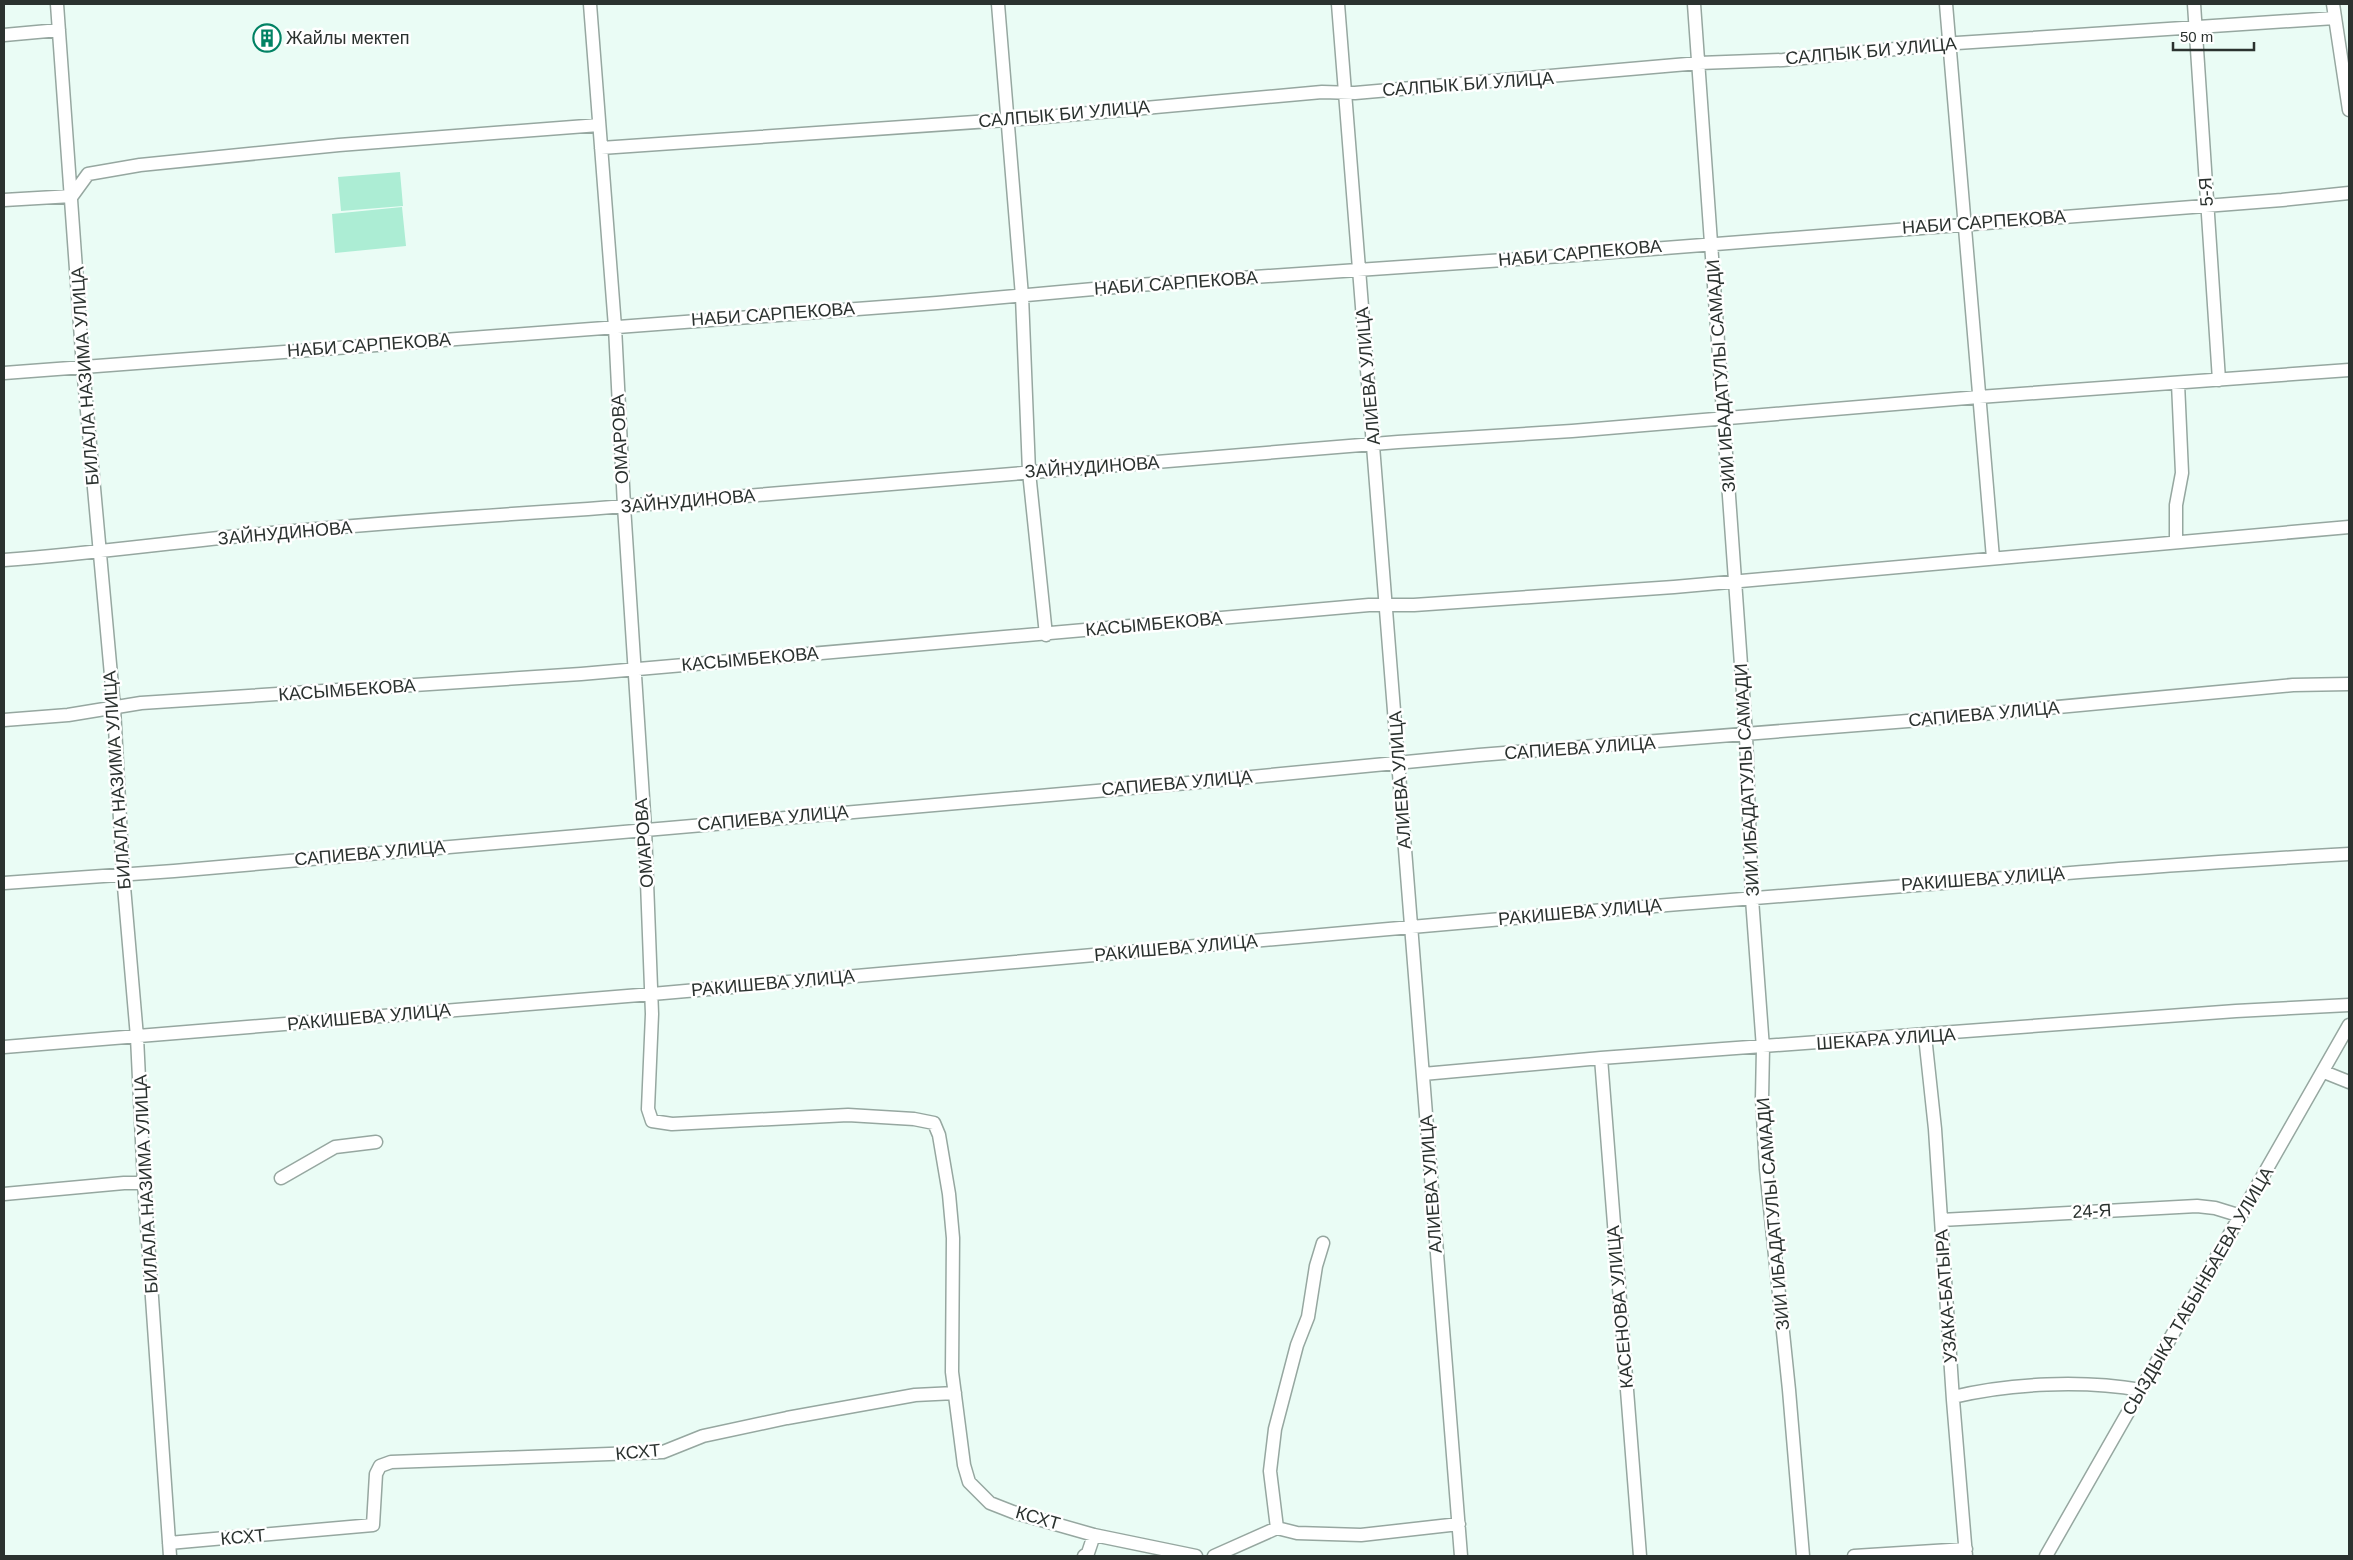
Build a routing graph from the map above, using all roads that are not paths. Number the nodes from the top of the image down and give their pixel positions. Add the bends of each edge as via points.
1 (57, 4) edge
2 (590, 4) edge
3 (998, 4) edge
4 (1338, 4) edge
5 (1694, 4) edge
6 (1946, 4) edge
7 (2194, 4) edge
8 (2333, 4) edge
9 (2335, 18) junction
10 (2195, 26) junction
11 (59, 30) junction
12 (4, 35) edge
13 (1949, 44) junction
14 (1699, 63) junction
15 (1346, 92) junction
16 (2349, 110) edge
17 (1006, 119) junction
18 (599, 125) junction
19 (601, 148) junction
20 (2349, 193) edge
21 (72, 196) junction
22 (4, 200) edge
23 (2206, 205) junction
24 (1966, 223) junction
25 (1712, 243) junction
26 (1358, 269) junction
27 (1022, 296) junction
28 (615, 327) junction
29 (83, 367) junction
30 (2349, 370) edge
31 (4, 373) edge
32 (2219, 380) junction
33 (2178, 383) junction
34 (1980, 397) junction
35 (1723, 420) junction
36 (1374, 444) junction
37 (1029, 472) junction
38 (624, 506) junction
39 (2349, 527) edge
40 (2176, 542) junction
41 (99, 552) junction
42 (1993, 558) junction
43 (4, 560) edge
44 (1736, 580) junction
45 (1387, 606) junction
46 (1046, 634) junction
47 (634, 668) junction
48 (2349, 684) edge
49 (114, 708) junction
50 (4, 720) edge
51 (1746, 735) junction
52 (1400, 762) junction
53 (645, 829) junction
54 (2349, 854) edge
55 (123, 875) junction
56 (4, 883) edge
57 (1752, 899) junction
58 (1410, 927) junction
59 (652, 994) junction
60 (2349, 1005) edge
61 (2349, 1025) edge
62 (1925, 1036) junction
63 (137, 1037) junction
64 (4, 1047) edge
65 (1763, 1048) junction
66 (1600, 1058) junction
67 (2324, 1072) junction
68 (1423, 1074) junction
69 (2349, 1082) edge
70 (376, 1142) dead end
71 (281, 1178) dead end
72 (144, 1183) junction
73 (4, 1194) edge
74 (2241, 1216) junction
75 (1941, 1220) junction
76 (1323, 1243) dead end
77 (2141, 1390) junction
78 (956, 1393) junction
79 (1953, 1397) junction
80 (1459, 1524) junction
81 (1278, 1528) junction
82 (1094, 1535) junction
83 (169, 1543) junction
84 (1966, 1553) edge
85 (170, 1556) edge
86 (1084, 1556) edge
87 (1196, 1556) edge
88 (1214, 1556) edge
89 (1461, 1556) edge
90 (1640, 1556) edge
91 (1803, 1556) edge
92 (1854, 1556) edge
93 (2046, 1556) edge

1 - 11 street, БИЛАЛА НАЗИМА УЛИЦА
2 - 18 street, ОМАРОВА
3 - 17 street
4 - 15 street, АЛИЕВА УЛИЦА
5 - 14 street, ЗИИ ИБАДАТУЛЫ САМАДИ
6 - 13 street
7 - 10 street, 5-Я
8 - 9 street
9 - 10 street, САЛПЫК БИ УЛИЦА
9 - 16 street
10 - 13 street, САЛПЫК БИ УЛИЦА
10 - 23 street, 5-Я
11 - 12 street
11 - 21 street, БИЛАЛА НАЗИМА УЛИЦА
13 - 14 street, САЛПЫК БИ УЛИЦА via 1784,60
13 - 24 street
14 - 15 street, САЛПЫК БИ УЛИЦА via 1560,77
14 - 25 street, ЗИИ ИБАДАТУЛЫ САМАДИ
15 - 17 street, САЛПЫК БИ УЛИЦА
15 - 26 street, АЛИЕВА УЛИЦА
17 - 19 street, САЛПЫК БИ УЛИЦА
17 - 27 street
18 - 19 street, ОМАРОВА
18 - 21 street via 339,144 140,165 88,174
19 - 28 street, ОМАРОВА
20 - 23 street, НАБИ САРПЕКОВА
21 - 22 street
21 - 29 street, БИЛАЛА НАЗИМА УЛИЦА
23 - 24 street, НАБИ САРПЕКОВА
23 - 32 street, 5-Я
24 - 25 street, НАБИ САРПЕКОВА
24 - 34 street
25 - 26 street, НАБИ САРПЕКОВА
25 - 35 street, ЗИИ ИБАДАТУЛЫ САМАДИ
26 - 27 street, НАБИ САРПЕКОВА
26 - 36 street, АЛИЕВА УЛИЦА
27 - 28 street, НАБИ САРПЕКОВА
27 - 37 street
28 - 29 street, НАБИ САРПЕКОВА
28 - 38 street, ОМАРОВА
29 - 31 street, НАБИ САРПЕКОВА
29 - 41 street, БИЛАЛА НАЗИМА УЛИЦА
30 - 32 street, ЗАЙНУДИНОВА
32 - 33 street, ЗАЙНУДИНОВА
33 - 34 street, ЗАЙНУДИНОВА
33 - 40 street via 2182,473 2176,505
34 - 35 street, ЗАЙНУДИНОВА
34 - 42 street
35 - 36 street, ЗАЙНУДИНОВА
35 - 44 street, ЗИИ ИБАДАТУЛЫ САМАДИ
36 - 37 street, ЗАЙНУДИНОВА
36 - 45 street, АЛИЕВА УЛИЦА
37 - 38 street, ЗАЙНУДИНОВА
37 - 46 street
38 - 41 street, ЗАЙНУДИНОВА via 260,534
38 - 47 street, ОМАРОВА
39 - 40 street, КАСЫМБЕКОВА
40 - 42 street, КАСЫМБЕКОВА
41 - 43 street, ЗАЙНУДИНОВА
41 - 49 street, БИЛАЛА НАЗИМА УЛИЦА
42 - 44 street, КАСЫМБЕКОВА
44 - 45 street, КАСЫМБЕКОВА
44 - 51 street, ЗИИ ИБАДАТУЛЫ САМАДИ
45 - 46 street, КАСЫМБЕКОВА
45 - 52 street, АЛИЕВА УЛИЦА
46 - 47 street, КАСЫМБЕКОВА
47 - 49 street, КАСЫМБЕКОВА via 352,691 142,703
47 - 53 street, ОМАРОВА
48 - 51 street, САПИЕВА УЛИЦА via 2292,685
49 - 50 street, КАСЫМБЕКОВА
49 - 55 street, БИЛАЛА НАЗИМА УЛИЦА
51 - 52 street, САПИЕВА УЛИЦА
51 - 57 street, ЗИИ ИБАДАТУЛЫ САМАДИ
52 - 53 street, САПИЕВА УЛИЦА
52 - 58 street, АЛИЕВА УЛИЦА
53 - 55 street, САПИЕВА УЛИЦА
53 - 59 street, ОМАРОВА
54 - 57 street, РАКИШЕВА УЛИЦА via 1964,880
55 - 56 street, САПИЕВА УЛИЦА
55 - 63 street, БИЛАЛА НАЗИМА УЛИЦА
57 - 58 street, РАКИШЕВА УЛИЦА
57 - 65 street, ЗИИ ИБАДАТУЛЫ САМАДИ
58 - 59 street, РАКИШЕВА УЛИЦА
58 - 68 street, АЛИЕВА УЛИЦА
59 - 63 street, РАКИШЕВА УЛИЦА
59 - 78 street, ОМАРОВА via 648,1109 652,1121 672,1124 848,1115 914,1119 934,1124 939,1135 949,1194 953,1238 952,1372
60 - 62 street, ШЕКАРА УЛИЦА
61 - 67 street, СЫЗДЫКА ТАБЫНБАЕВА УЛИЦА
62 - 65 street, ШЕКАРА УЛИЦА
62 - 75 street, УЗАКА-БАТЫРА
63 - 64 street, РАКИШЕВА УЛИЦА
63 - 72 street, БИЛАЛА НАЗИМА УЛИЦА
65 - 66 street, ШЕКАРА УЛИЦА
65 - 91 street, ЗИИ ИБАДАТУЛЫ САМАДИ via 1766,1169
66 - 68 street, ШЕКАРА УЛИЦА
66 - 90 street, КАСЕНОВА УЛИЦА
67 - 69 street
67 - 74 street, СЫЗДЫКА ТАБЫНБАЕВА УЛИЦА
68 - 80 street, АЛИЕВА УЛИЦА
70 - 71 street via 335,1147
72 - 73 street
72 - 83 street, БИЛАЛА НАЗИМА УЛИЦА
74 - 75 street, 24-Я via 2197,1206
74 - 77 street, СЫЗДЫКА ТАБЫНБАЕВА УЛИЦА
75 - 79 street, УЗАКА-БАТЫРА
76 - 81 street via 1308,1317 1297,1345 1275,1429 1270,1471
77 - 79 street via 2075,1384 2000,1389
77 - 93 street, СЫЗДЫКА ТАБЫНБАЕВА УЛИЦА
78 - 82 street, КСХТ via 969,1482 990,1503
78 - 83 street, КСХТ via 915,1395 787,1418 703,1436 662,1452 391,1462 380,1466 376,1474 373,1525
79 - 84 street, УЗАКА-БАТЫРА
80 - 81 street via 1361,1535 1297,1533
80 - 89 street, АЛИЕВА УЛИЦА
81 - 88 street
82 - 86 street
82 - 87 street, КСХТ
83 - 85 street, БИЛАЛА НАЗИМА УЛИЦА
84 - 92 street

